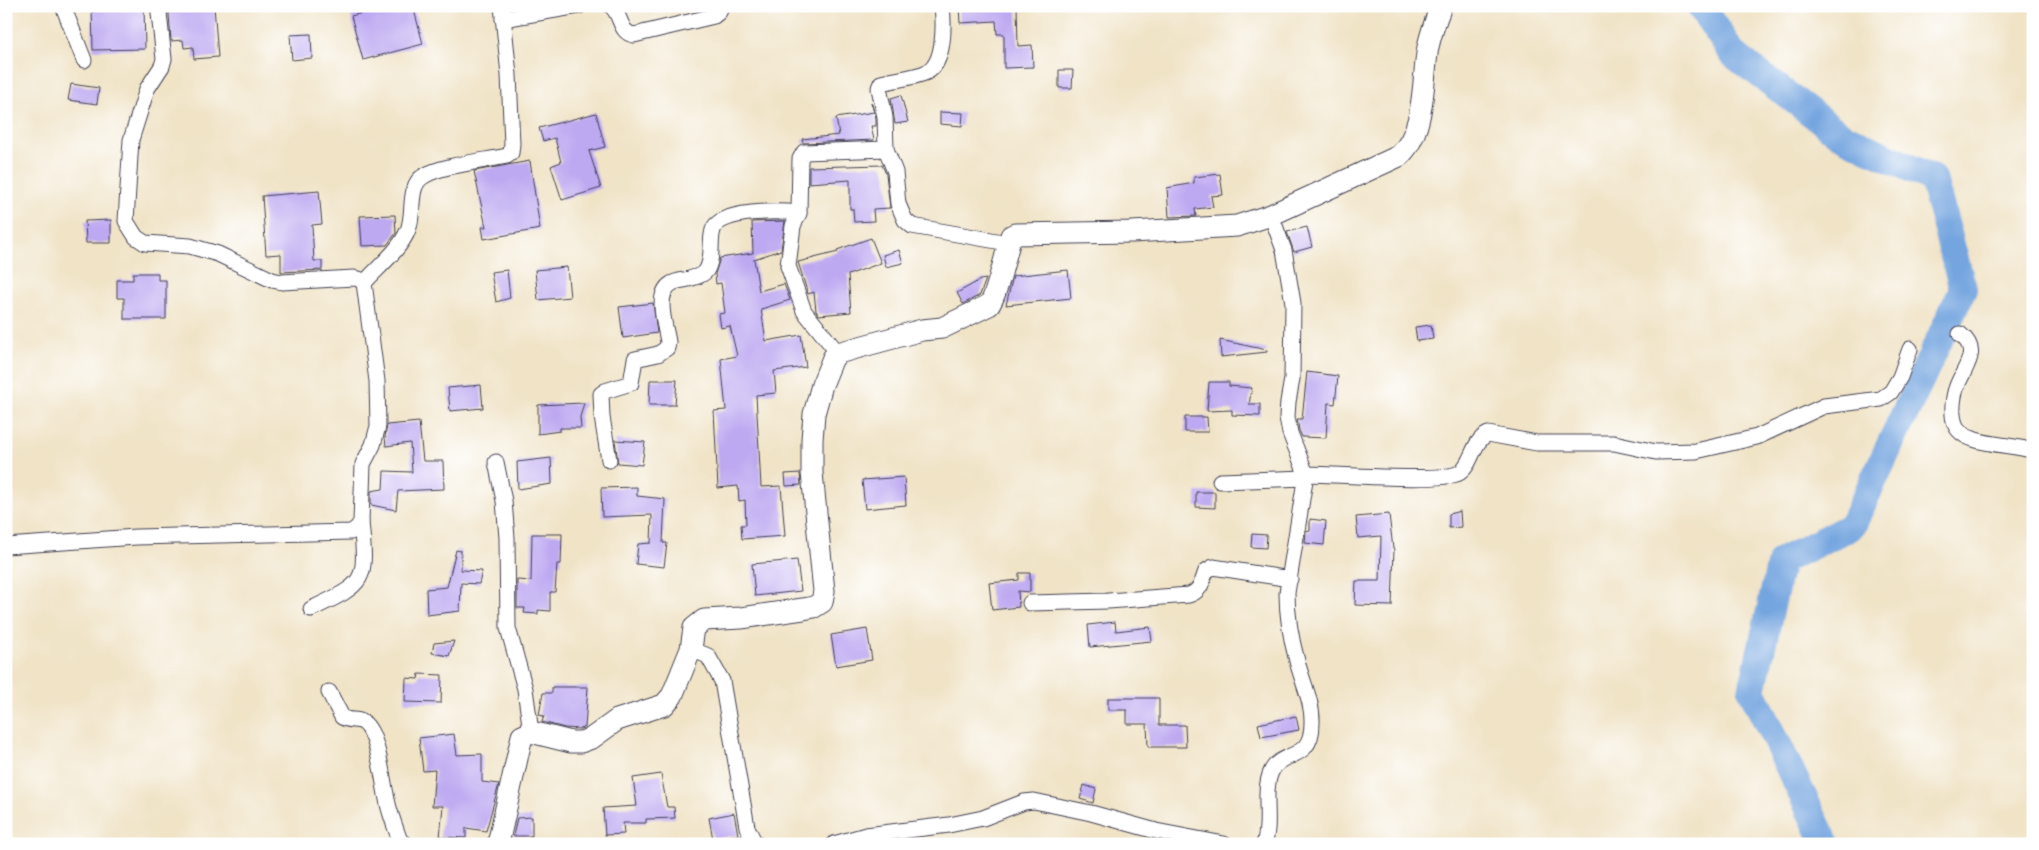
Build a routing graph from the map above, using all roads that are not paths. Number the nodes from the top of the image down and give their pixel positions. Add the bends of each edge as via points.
1 (63, 6) edge
2 (162, 6) edge
3 (579, 6) edge
4 (611, 6) edge
5 (722, 6) edge
6 (942, 6) edge
7 (1441, 6) edge
8 (502, 13) edge
9 (84, 60) dead end
10 (886, 150) junction
11 (799, 213) junction
12 (1271, 215) junction
13 (1008, 243) junction
14 (364, 283) junction
15 (1960, 334) dead end
16 (1910, 349) dead end
17 (838, 354) junction
18 (2033, 451) edge
19 (609, 460) dead end
20 (496, 462) dead end
21 (1306, 476) junction
22 (1220, 481) dead end
23 (360, 522) junction
24 (6, 546) edge
25 (1290, 579) junction
26 (1030, 603) dead end
27 (311, 608) dead end
28 (692, 649) junction
29 (329, 692) dead end
30 (531, 732) junction
31 (406, 844) edge
32 (498, 844) edge
33 (756, 844) edge
34 (834, 844) edge
35 (1224, 844) edge
36 (1264, 844) edge

1 - 9 street
2 - 14 street via 159,13 164,59 147,89 131,140 126,221 130,229 146,243 190,246 218,254 272,280 354,278
3 - 8 street
4 - 5 street via 624,31 634,35 714,16
6 - 10 street via 942,42 936,65 926,72 880,85
7 - 12 street via 1428,47 1420,108 1408,146 1399,156
8 - 14 street via 509,75 511,153 447,168 418,180 405,236
10 - 11 street via 804,152 800,159
10 - 13 street via 895,172 898,204 905,220 912,226
11 - 17 street via 792,226 788,266 804,311
11 - 19 street via 780,210 720,220 713,228 710,263 706,272 671,284 663,292 667,348 658,354 635,359 631,383 601,394
12 - 13 street via 1237,226 1132,232 1021,233 1011,236
12 - 21 street via 1284,250 1293,303 1292,379 1287,417
13 - 17 street via 994,300 989,305 942,328 922,330
14 - 23 street via 377,381 378,426 363,464
15 - 18 street via 1969,344 1970,357 1956,387 1954,424 1974,440
16 - 21 street via 1900,378 1891,392 1881,399 1824,406 1757,437 1696,451 1656,452 1614,443 1537,443 1488,434 1479,441 1462,470 1448,476
17 - 28 street via 822,385 814,414 812,440 812,473 824,591 822,602 803,609 704,620 694,628
20 - 30 street via 507,538 508,628 525,689
21 - 22 street
21 - 25 street
23 - 24 street via 351,532 136,537
23 - 27 street via 364,555 362,573 356,585
25 - 26 street via 1213,567 1206,571 1196,593 1189,595
25 - 36 street via 1287,608 1296,659 1311,708 1312,738 1270,773
28 - 30 street via 672,696 664,704 617,720 581,742
28 - 33 street via 708,656 722,681 747,826
29 - 31 street via 342,717 362,722 369,729 378,750 388,804 400,841
30 - 32 street via 520,740
34 - 35 street via 866,835 983,818 1034,801

